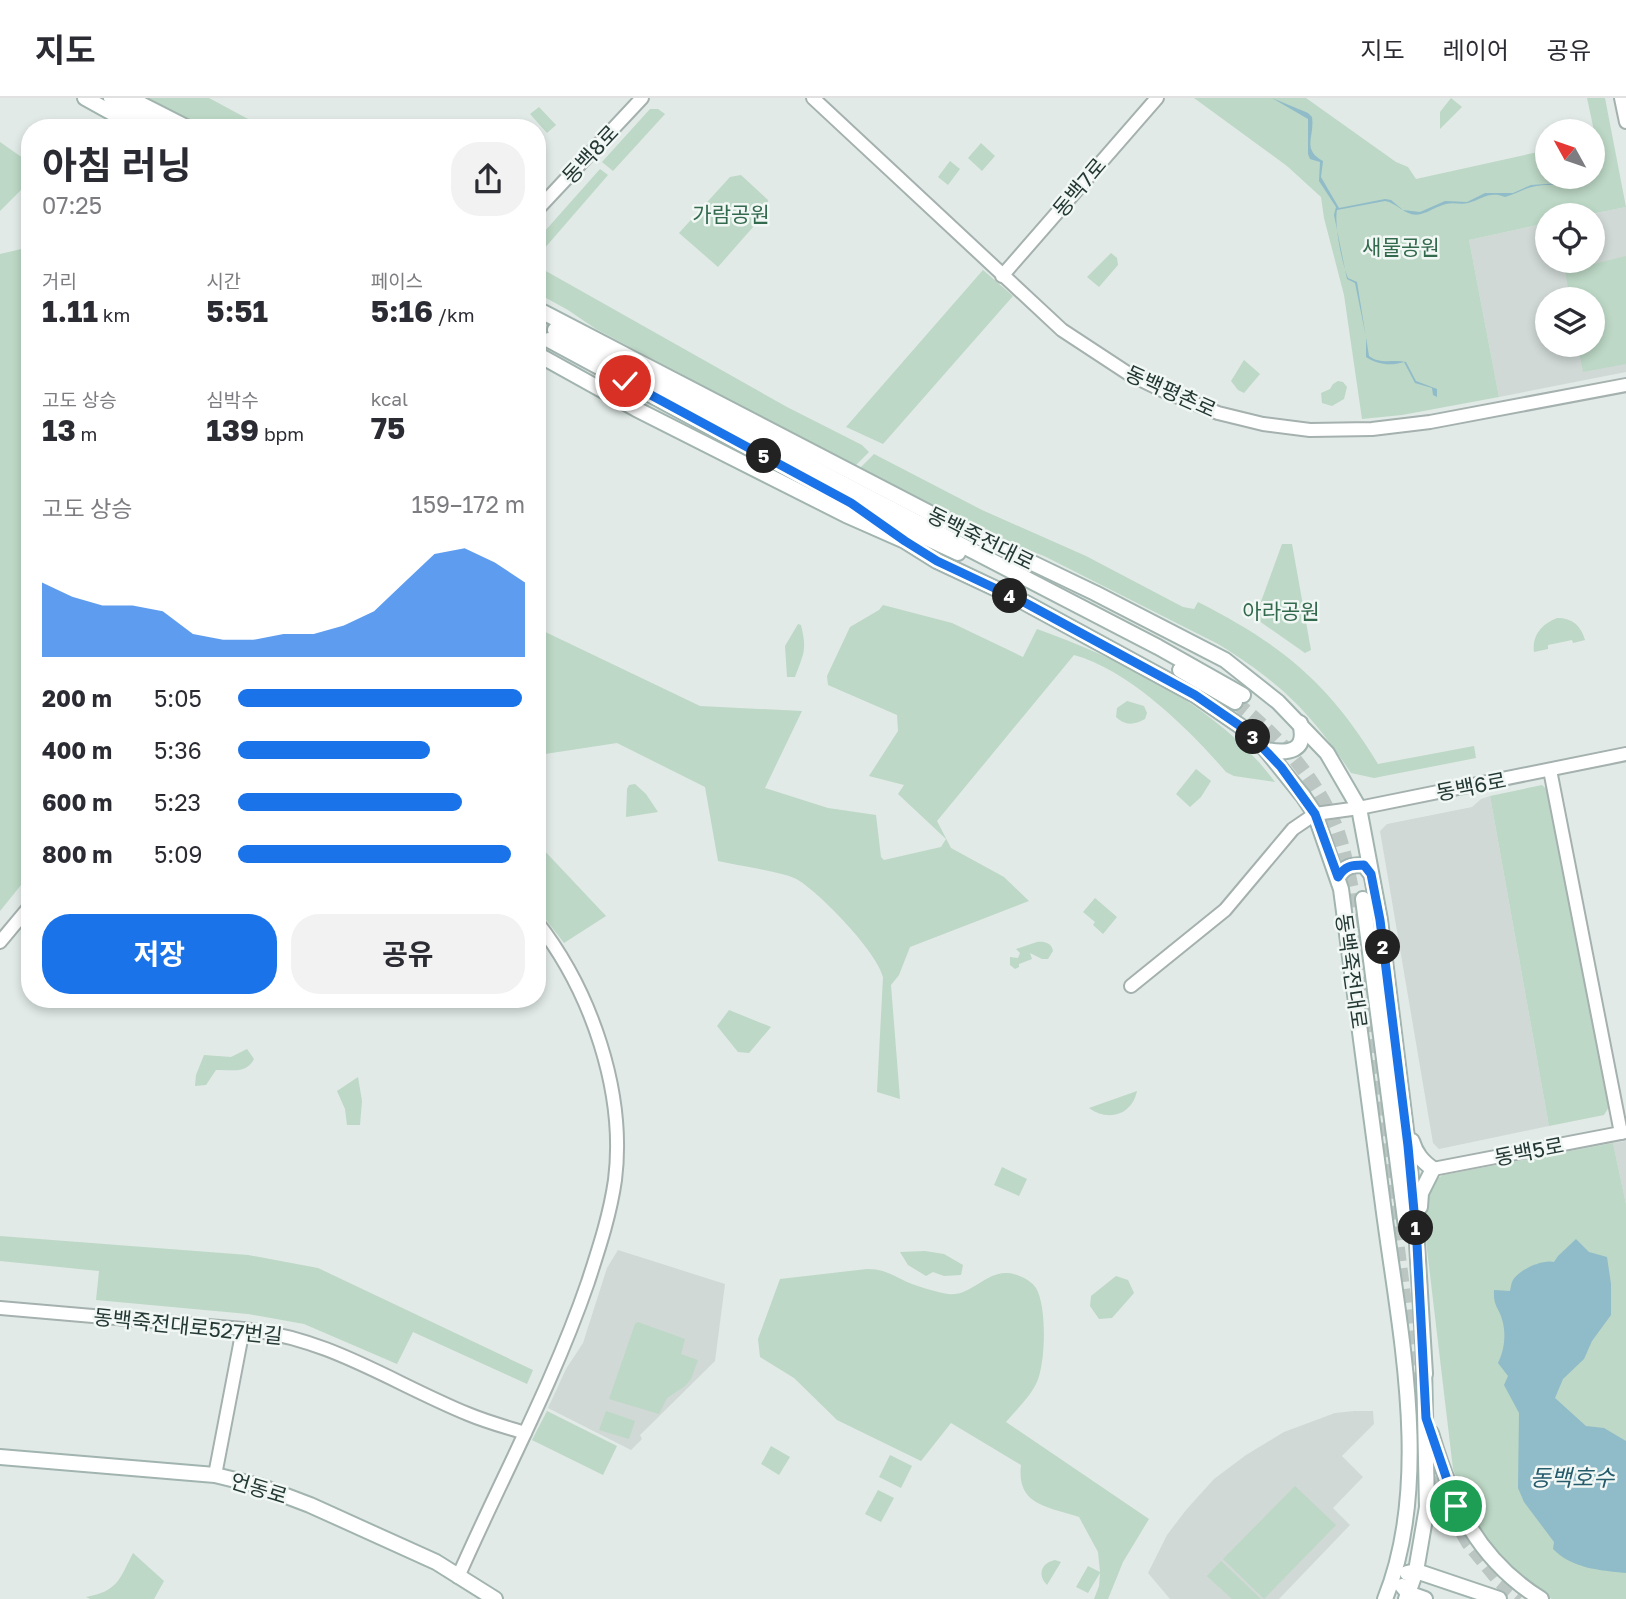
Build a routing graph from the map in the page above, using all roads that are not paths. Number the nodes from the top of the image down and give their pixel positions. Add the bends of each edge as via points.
1 (77, 98) edge
2 (85, 98) edge
3 (111, 98) edge
4 (129, 98) edge
5 (642, 98) edge
6 (813, 98) edge
7 (1157, 98) edge
8 (1621, 98) edge
9 (104, 119) edge
10 (123, 119) edge
11 (150, 119) edge
12 (170, 119) edge
13 (1626, 122) edge
14 (546, 200) edge
15 (1002, 276) junction
16 (546, 315) tunnel mouth
17 (546, 359) edge
18 (1626, 385) edge
19 (851, 503) junction
20 (905, 541) junction
21 (1300, 723) junction
22 (1266, 750) junction
23 (1626, 754) edge
24 (1550, 770) junction
25 (1359, 808) junction
26 (1315, 814) junction
27 (1371, 874) junction
28 (1338, 877) junction
29 (1363, 899) dead end
30 (21, 917) edge
31 (546, 935) edge
32 (0, 942) edge
33 (1131, 986) dead end
34 (1404, 1117) junction
35 (1623, 1133) edge
36 (1433, 1169) junction
37 (1417, 1244) junction
38 (0, 1308) edge
39 (243, 1329) junction
40 (1425, 1374) junction
41 (1426, 1418) junction
42 (525, 1433) junction
43 (0, 1457) edge
44 (215, 1475) junction
45 (1416, 1571) junction
46 (458, 1577) junction
47 (1394, 1577) junction
48 (1407, 1596) edge
49 (495, 1599) edge
50 (1385, 1599) edge
51 (1425, 1599) edge
52 (1499, 1599) edge
53 (1541, 1599) edge

1 - 9 main road
2 - 10 main road
3 - 11 main road
4 - 12 main road
5 - 14 street, 동백8로
6 - 15 street, 동백평촌로
7 - 15 street, 동백7로
8 - 13 street
15 - 18 street, 동백평촌로 via 1068,335 1129,374 1203,408 1263,424 1310,430 1391,427
16 - 21 main road, 동백죽전대로 via 1225,660
17 - 20 main road, 동백죽전대로 via 636,410
19 - 19 main road, 동백죽전대로 via 552,335 1147,641 1239,698 992,569
19 - 20 main road
20 - 22 main road, 동백죽전대로 via 1195,695 1246,730
21 - 22 main road via 1300,743 1290,752
21 - 25 main road, 동백죽전대로 via 1327,753
22 - 26 main road, 동백죽전대로
23 - 24 street, 동백6로
24 - 25 street, 동백6로
24 - 35 street
25 - 26 street, 동백6로
25 - 27 main road, 동백죽전대로
26 - 28 main road, 동백죽전대로
26 - 33 street via 1293,829 1225,909
27 - 28 main road via 1364,865 1352,865
27 - 34 main road, 동백죽전대로
28 - 47 main road, 동백죽전대로 via 1404,1360 1411,1469
29 - 40 main road, 동백죽전대로
30 - 32 street
31 - 42 street via 573,978 600,1041 615,1118 617,1160 593,1266
34 - 36 main road via 1415,1151
34 - 37 main road, 동백죽전대로
35 - 36 street, 동백5로
36 - 37 main road via 1421,1193
37 - 40 main road, 동백죽전대로
38 - 39 street, 동백죽전대로527번길
39 - 42 street, 동백죽전대로527번길 via 315,1343 469,1414
39 - 44 street
40 - 41 main road, 동백죽전대로
41 - 45 main road, 동백죽전대로 via 1427,1507
41 - 53 main road via 1451,1493 1470,1531 1516,1583
42 - 46 street
43 - 44 main road, 언동로
44 - 46 main road, 언동로 via 310,1505 436,1562
45 - 47 main road
45 - 48 main road, 동백죽전대로
45 - 52 main road
46 - 49 main road, 언동로
47 - 48 main road
47 - 50 main road, 동백죽전대로
48 - 51 main road

